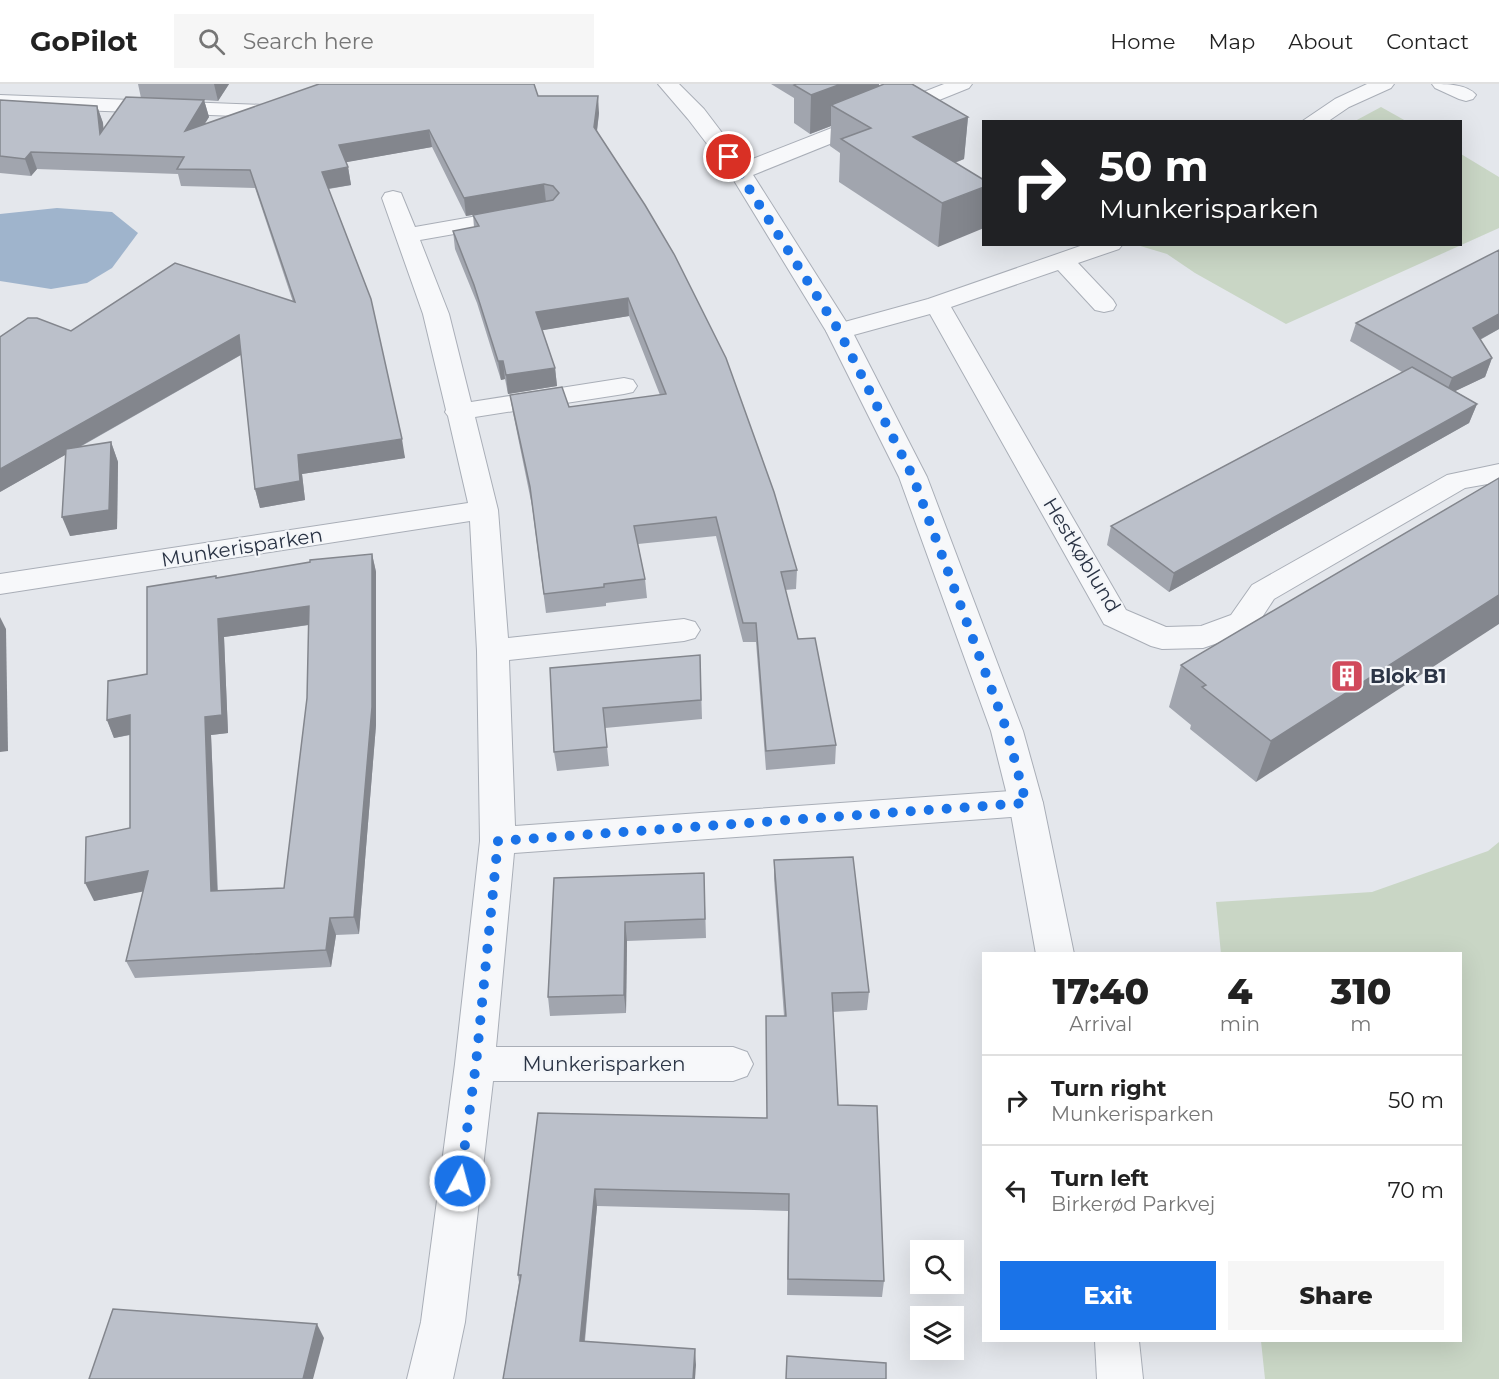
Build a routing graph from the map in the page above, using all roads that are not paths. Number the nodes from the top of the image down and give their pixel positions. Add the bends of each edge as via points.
1 (668, 84) edge
2 (962, 84) edge
3 (1384, 84) edge
4 (1442, 84) edge
5 (1466, 95) dead end
6 (0, 101) edge
7 (264, 111) edge
8 (1314, 120) edge
9 (740, 172) junction
10 (393, 198) dead end
11 (534, 213) edge
12 (408, 235) junction
13 (1106, 246) edge
14 (1064, 262) junction
15 (937, 304) junction
16 (1104, 305) dead end
17 (839, 331) junction
18 (624, 386) dead end
19 (458, 412) junction
20 (1499, 473) edge
21 (484, 510) junction
22 (0, 584) edge
23 (684, 630) dead end
24 (493, 651) junction
25 (1026, 803) junction
26 (498, 841) junction
27 (1055, 952) edge
28 (476, 1064) junction
29 (733, 1064) dead end
30 (1117, 1342) edge
31 (430, 1379) edge
32 (1120, 1379) edge

1 - 9 street
2 - 9 street
3 - 8 street via 1342,102
4 - 5 street
6 - 7 street
9 - 17 street
10 - 12 street
11 - 12 street
12 - 19 street via 436,314
13 - 14 street
14 - 15 street
14 - 16 street
15 - 17 street
15 - 20 street, Hestkøblund via 1115,617 1162,638 1203,636 1242,623 1263,592 1457,481
17 - 25 street via 913,477 1007,731
18 - 19 street
19 - 21 street
21 - 22 street, Munkerisparken
21 - 24 street
23 - 24 street
24 - 26 street
25 - 26 street
25 - 27 street
26 - 28 street
28 - 29 street, Munkerisparken
28 - 31 street via 442,1322
30 - 32 street

